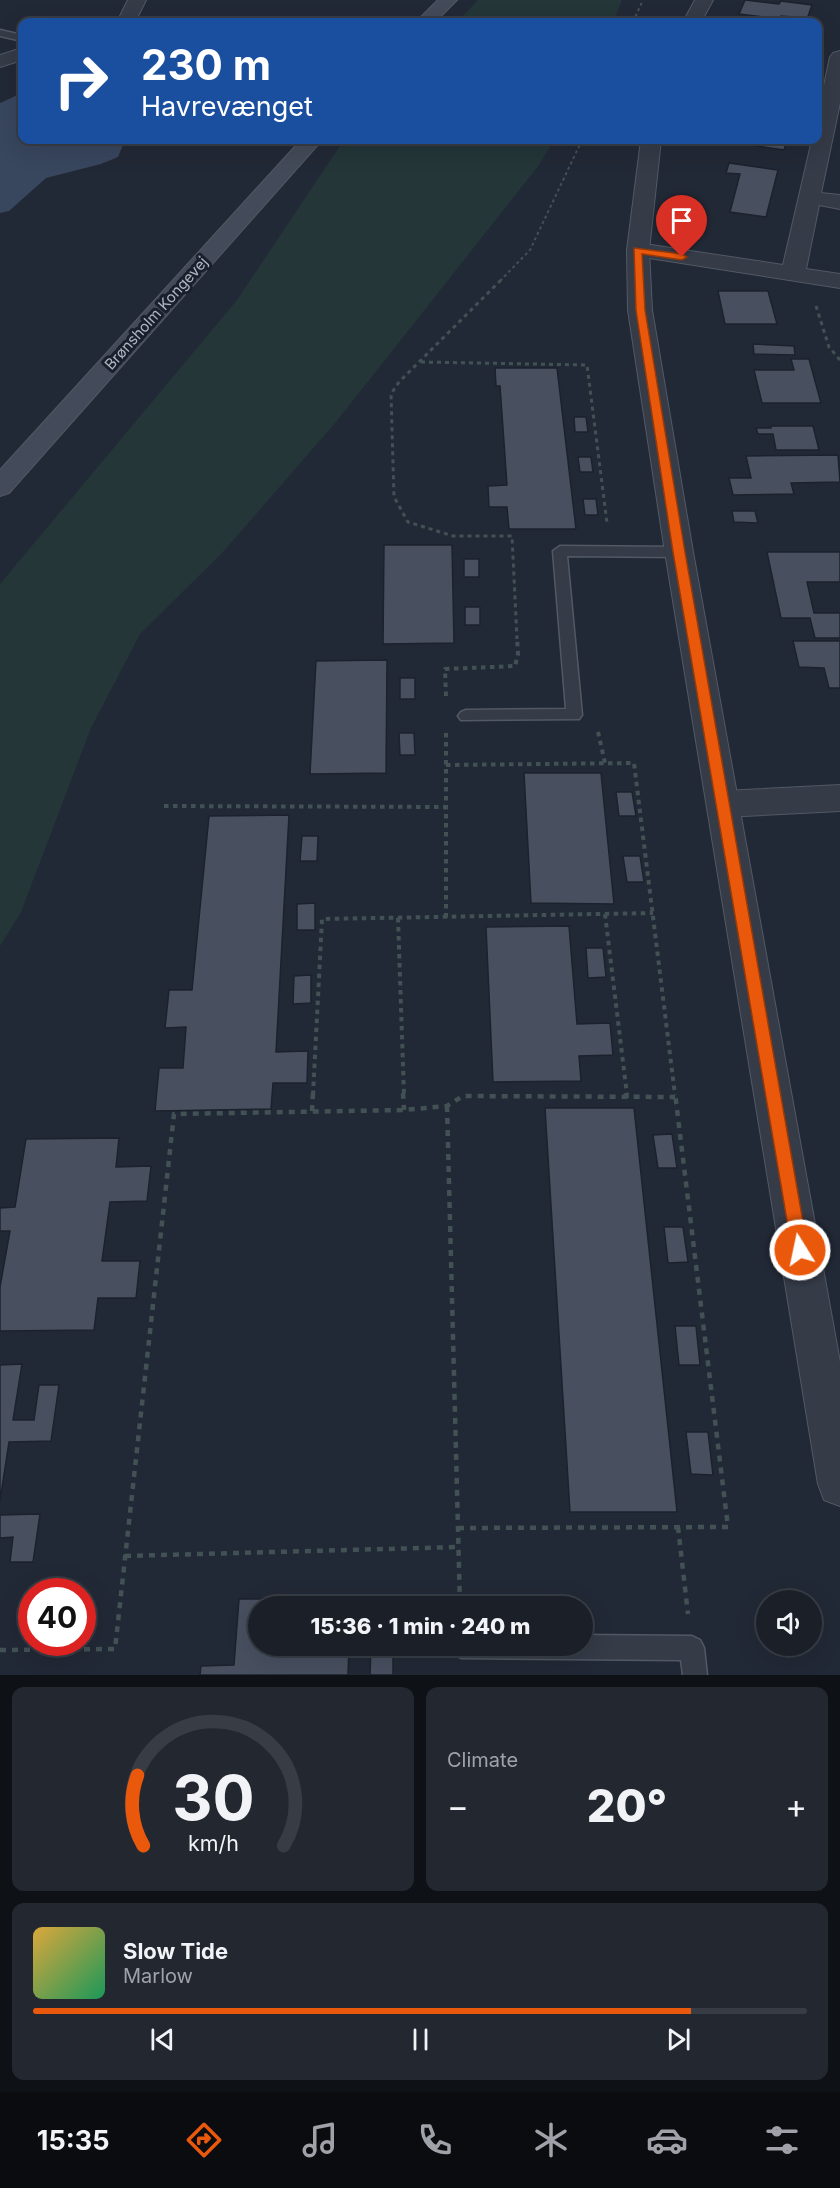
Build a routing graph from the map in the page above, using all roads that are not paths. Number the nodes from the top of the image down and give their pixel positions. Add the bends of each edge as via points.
1 (137, 0) edge
2 (448, 0) edge
3 (704, 0) edge
4 (128, 18) edge
5 (429, 18) edge
6 (694, 18) edge
7 (0, 33) edge
8 (18, 37) edge
9 (18, 55) edge
10 (0, 60) edge
11 (839, 65) edge
12 (822, 140) edge
13 (308, 144) edge
14 (651, 144) edge
15 (821, 144) edge
16 (809, 197) junction
17 (840, 201) edge
18 (638, 250) junction
19 (800, 275) junction
20 (840, 281) edge
21 (0, 487) edge
22 (679, 552) junction
23 (466, 716) dead end
24 (840, 798) edge
25 (724, 804) junction
26 (840, 1484) edge
27 (593, 1647) edge
28 (694, 1675) edge

1 - 4 street
2 - 5 main road
3 - 6 street
7 - 8 lane
9 - 10 street
11 - 12 street
13 - 21 main road, Brønsholm Kongevej
14 - 18 street
15 - 16 street
16 - 17 street
16 - 19 street
18 - 19 street
18 - 22 street via 640,310
19 - 20 street
22 - 23 lane via 560,551 574,715
22 - 25 street
24 - 25 street
25 - 26 street
27 - 28 lane via 692,1648

